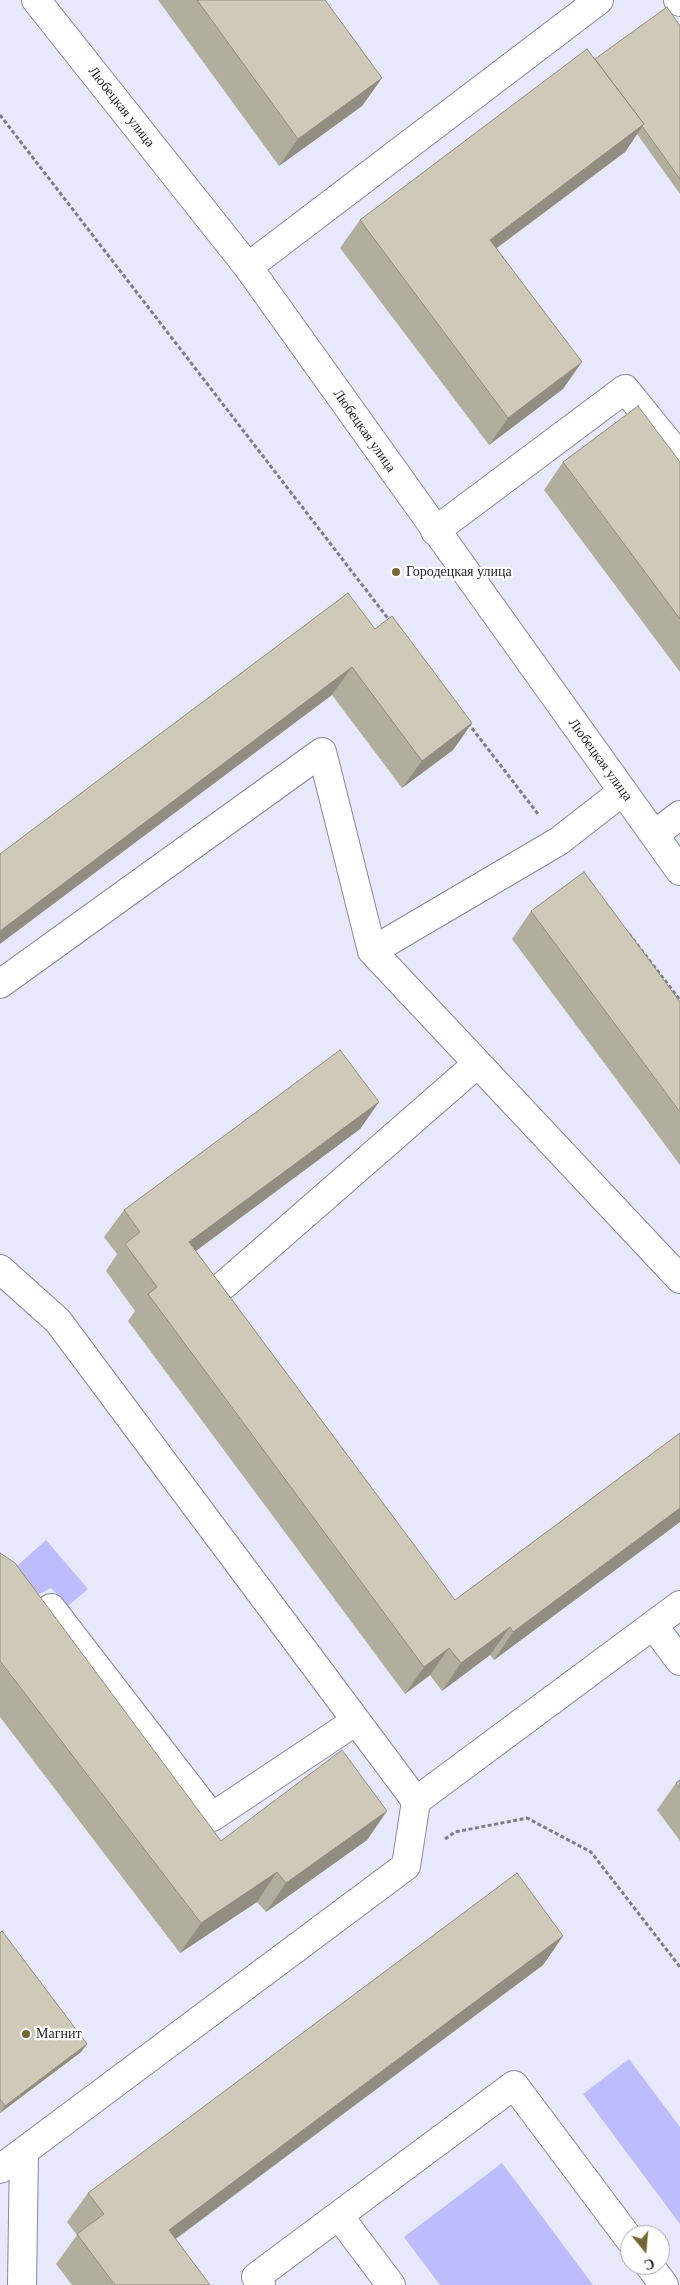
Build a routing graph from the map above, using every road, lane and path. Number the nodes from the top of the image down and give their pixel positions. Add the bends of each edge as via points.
1 (36, 0) edge
2 (599, 0) edge
3 (0, 114) edge
4 (248, 267) junction
5 (680, 457) edge
6 (435, 531) junction
7 (395, 628) edge
8 (462, 715) edge
9 (623, 791) junction
10 (680, 815) edge
11 (654, 835) junction
12 (559, 841) junction
13 (680, 871) edge
14 (626, 929) edge
15 (372, 951) junction
16 (0, 984) edge
17 (680, 1000) edge
18 (477, 1064) junction
19 (0, 1269) edge
20 (680, 1279) edge
21 (224, 1286) edge
22 (680, 1604) edge
23 (51, 1608) edge
24 (653, 1625) junction
25 (680, 1662) edge
26 (356, 1721) junction
27 (416, 1802) junction
28 (406, 1866) junction
29 (680, 1967) edge
30 (24, 2151) junction
31 (0, 2169) edge
32 (339, 2216) junction
33 (620, 2227) edge
34 (22, 2285) edge
35 (262, 2285) edge
36 (391, 2285) edge

1 - 4 street, Любецкая улица
2 - 4 street
3 - 7 path
4 - 6 street, Любецкая улица
5 - 6 street via 625,389
6 - 9 street, Любецкая улица
8 - 12 path
9 - 11 street, Любецкая улица
9 - 12 street
10 - 11 street
11 - 13 street, Любецкая улица
12 - 15 street
14 - 17 path
15 - 16 street via 322,752
15 - 18 street
18 - 20 street
18 - 21 street
19 - 26 street via 58,1321
22 - 24 street
23 - 26 street via 212,1817
24 - 25 street
24 - 27 street
26 - 27 street
27 - 28 street
28 - 29 path via 455,1832 527,1818 591,1852
28 - 30 street
30 - 31 street
30 - 34 street
32 - 33 street via 514,2085
32 - 35 street via 256,2277
32 - 36 street

